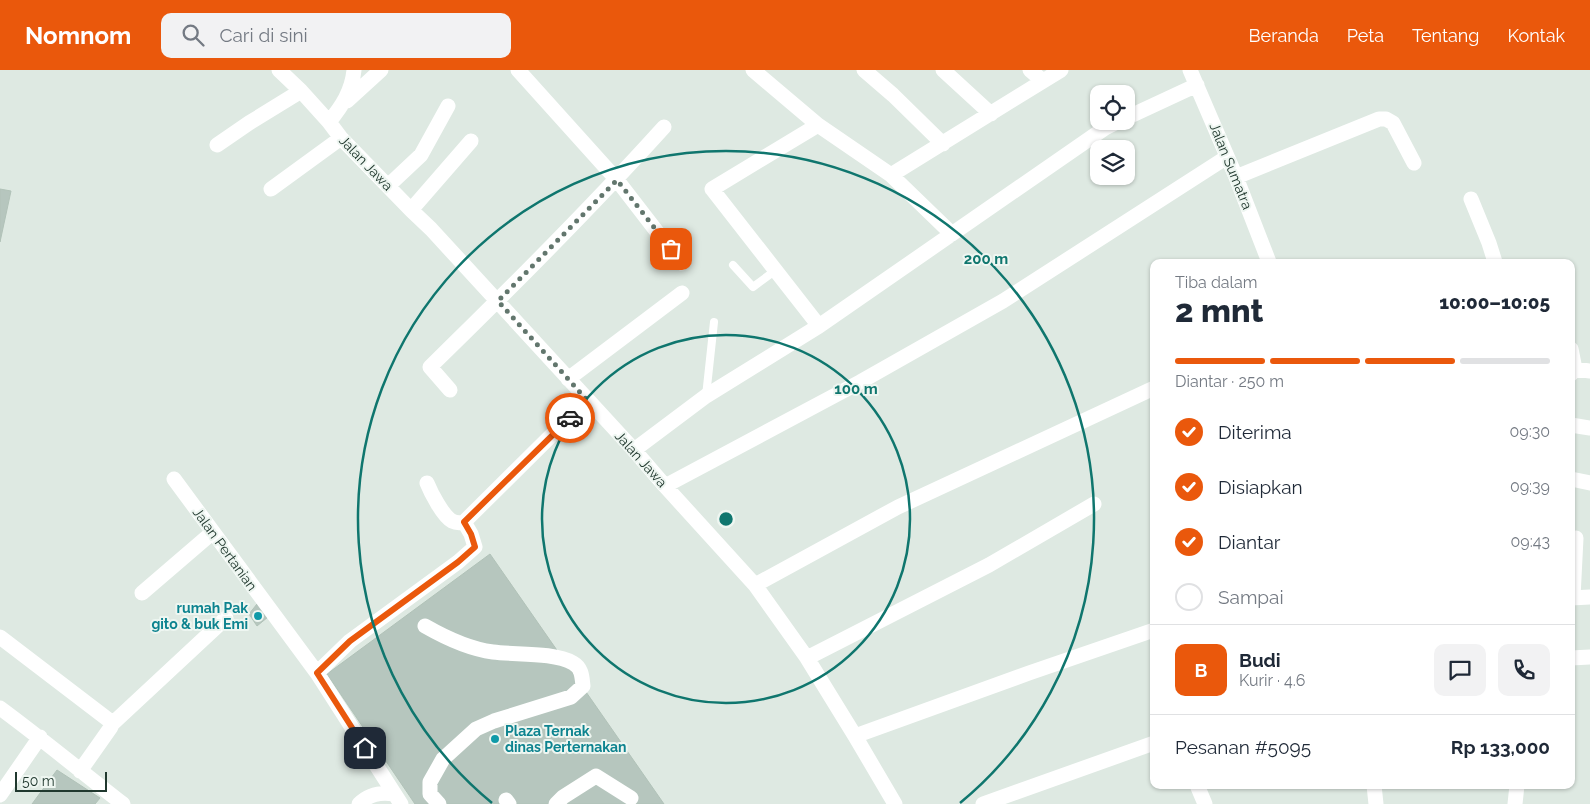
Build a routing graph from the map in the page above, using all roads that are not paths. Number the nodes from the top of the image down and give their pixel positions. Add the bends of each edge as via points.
1 (279, 70) edge
2 (354, 70) edge
3 (381, 70) edge
4 (518, 70) edge
5 (753, 70) edge
6 (864, 70) edge
7 (943, 70) edge
8 (1030, 70) edge
9 (1061, 70) edge
10 (1190, 70) edge
11 (1043, 81) junction
12 (1197, 85) junction
13 (301, 91) junction
14 (344, 104) junction
15 (448, 106) dead end
16 (991, 114) junction
17 (1135, 114) edge
18 (329, 122) junction
19 (818, 125) junction
20 (664, 127) dead end
21 (1101, 130) edge
22 (341, 138) junction
23 (472, 140) dead end
24 (943, 144) junction
25 (217, 145) dead end
26 (1227, 157) junction
27 (1414, 163) dead end
28 (891, 175) junction
29 (1236, 177) junction
30 (617, 180) junction
31 (388, 186) junction
32 (271, 189) dead end
33 (1470, 199) dead end
34 (411, 210) junction
35 (952, 234) junction
36 (1268, 259) edge
37 (1495, 259) edge
38 (682, 263) dead end
39 (733, 265) dead end
40 (776, 270) junction
41 (682, 293) dead end
42 (498, 301) junction
43 (714, 322) dead end
44 (819, 326) junction
45 (568, 380) junction
46 (450, 390) dead end
47 (1150, 390) edge
48 (706, 396) junction
49 (587, 400) junction
50 (1575, 426) edge
51 (1590, 428) edge
52 (634, 450) junction
53 (174, 479) dead end
54 (1575, 479) edge
55 (427, 483) dead end
56 (1590, 483) edge
57 (665, 486) junction
58 (1094, 504) dead end
59 (464, 522) junction
60 (213, 532) junction
61 (1579, 539) edge
62 (1575, 573) edge
63 (756, 585) junction
64 (142, 594) dead end
65 (1590, 597) edge
66 (1575, 598) edge
67 (226, 618) dead end
68 (425, 626) dead end
69 (1150, 631) edge
70 (0, 637) edge
71 (1590, 657) edge
72 (807, 658) junction
73 (1575, 658) edge
74 (317, 673) junction
75 (0, 708) edge
76 (111, 725) junction
77 (856, 736) junction
78 (40, 738) junction
79 (1150, 744) edge
80 (80, 771) junction
81 (1199, 789) edge
82 (1374, 789) edge
83 (1517, 789) edge
84 (0, 795) edge
85 (631, 798) dead end
86 (397, 799) edge
87 (123, 804) edge
88 (359, 804) edge
89 (439, 804) edge
90 (556, 804) edge
91 (895, 804) edge
92 (983, 804) edge
93 (1205, 804) edge
94 (1376, 804) edge
95 (1515, 804) edge

1 - 13 street, Jalan Jawa
2 - 14 street
3 - 14 street
4 - 30 street
5 - 19 street
6 - 24 street
7 - 16 street
8 - 11 street
9 - 11 street
10 - 12 street, Jalan Sumatra
11 - 16 street
12 - 17 street
12 - 26 street, Jalan Sumatra
13 - 18 street, Jalan Jawa
13 - 25 street
14 - 18 street
15 - 31 street via 421,155
16 - 24 street
18 - 22 street, Jalan Jawa
19 - 28 street
19 - 40 street via 712,189
20 - 30 street
21 - 35 street
22 - 31 street, Jalan Jawa
22 - 32 street
23 - 34 street
24 - 28 street
26 - 29 street, Jalan Sumatra
26 - 57 street via 1003,301
27 - 29 street via 1393,123 1379,119
28 - 35 street
29 - 36 street, Jalan Sumatra
30 - 38 street
30 - 42 street
31 - 34 street, Jalan Jawa
33 - 37 street
34 - 42 street, Jalan Jawa
35 - 44 street
39 - 40 lane via 752,287
40 - 44 street
41 - 45 street
42 - 45 street, Jalan Jawa
42 - 46 street via 430,367
43 - 48 lane
44 - 48 street
45 - 49 street, Jalan Jawa
47 - 63 street via 898,507
48 - 52 street
49 - 52 street, Jalan Jawa
49 - 59 street
50 - 51 street
52 - 57 street, Jalan Jawa
53 - 60 street, Jalan Pertanian
54 - 56 street
55 - 59 street via 450,520
57 - 63 street, Jalan Jawa
58 - 72 street via 989,565
59 - 74 street via 475,547 350,641
60 - 64 street
60 - 74 street, Jalan Pertanian
61 - 62 street
63 - 72 street, Jalan Jawa
65 - 66 street
67 - 76 street
68 - 89 street via 449,639 485,651 538,655 574,663 580,668 583,686 571,697 476,729 446,755 430,782 430,794
69 - 77 street
70 - 76 street via 110,721
71 - 73 street
72 - 77 street, Jalan Jawa
74 - 86 street, Jalan Pertanian
75 - 78 street
76 - 80 street
77 - 91 street, Jalan Jawa
78 - 80 street
78 - 84 street
79 - 92 street
80 - 87 street
81 - 93 street
82 - 94 street
83 - 95 street
85 - 90 street via 596,776
86 - 88 street, Jalan Pertanian via 382,792 365,798

